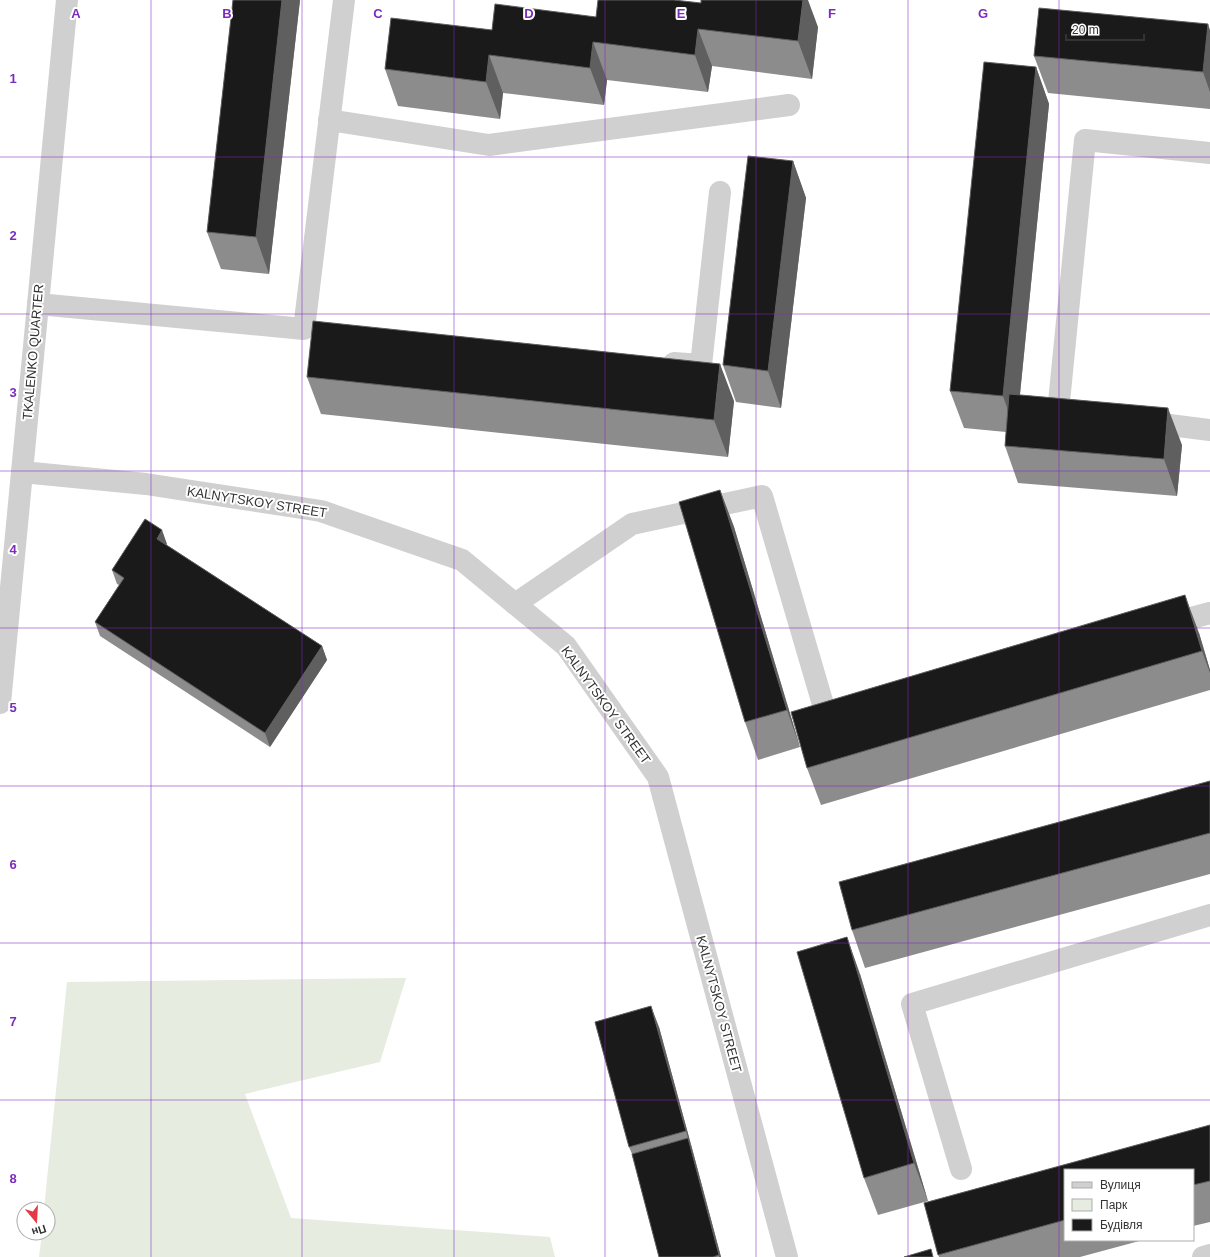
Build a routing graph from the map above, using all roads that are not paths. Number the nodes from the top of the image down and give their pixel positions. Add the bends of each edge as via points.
1 (67, 0) edge
2 (344, 0) edge
3 (789, 105) dead end
4 (329, 120) junction
5 (1210, 153) edge
6 (720, 192) dead end
7 (38, 304) junction
8 (653, 361) edge
9 (1096, 416) edge
10 (1126, 420) edge
11 (1210, 430) edge
12 (22, 472) junction
13 (515, 604) junction
14 (1210, 613) edge
15 (1149, 630) edge
16 (0, 696) edge
17 (858, 709) edge
18 (1210, 915) edge
19 (961, 1169) dead end
20 (1210, 1255) edge
21 (787, 1257) edge
22 (1202, 1257) edge

1 - 7 street, TKALENKO QUARTER
2 - 4 street
3 - 4 street via 488,145
4 - 7 street via 312,329
5 - 9 street via 1084,140 1058,412
6 - 8 street via 701,365
7 - 12 street, TKALENKO QUARTER
10 - 11 street
12 - 13 street, KALNYTSKOY STREET via 146,484 321,511 462,560
12 - 16 street, TKALENKO QUARTER
13 - 17 street via 632,524 762,496 827,718
13 - 21 street, KALNYTSKOY STREET via 566,646 658,777
14 - 15 street
18 - 19 street via 912,1004
20 - 22 street

